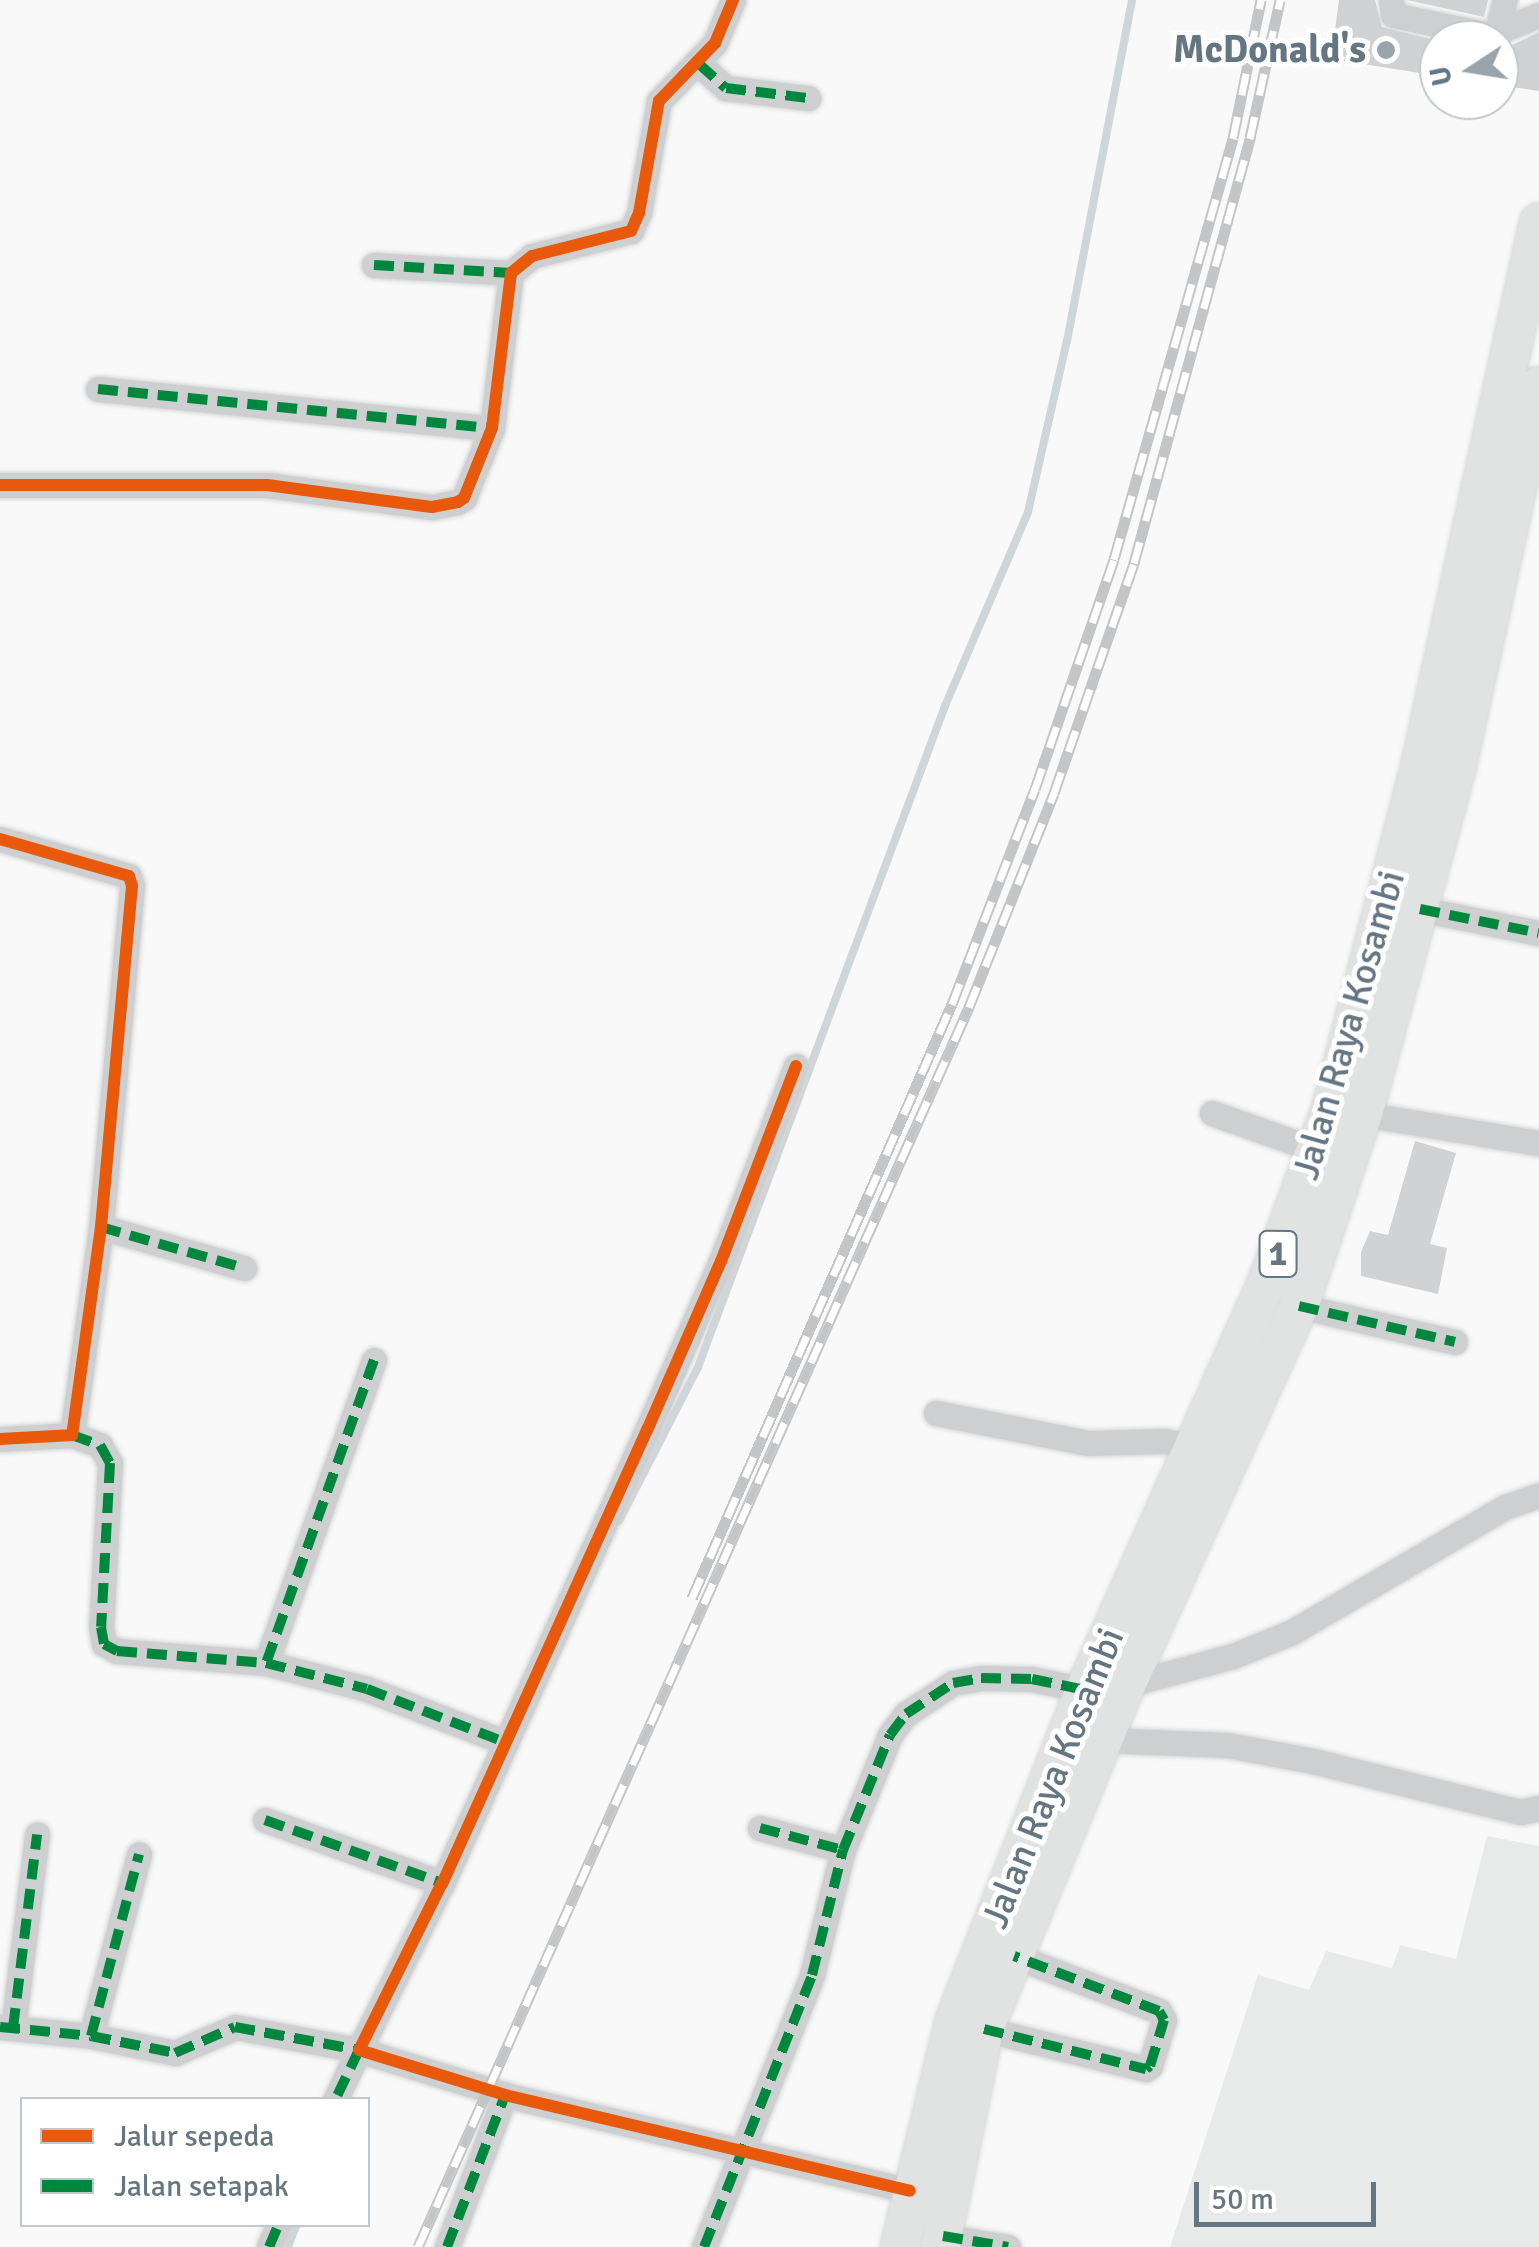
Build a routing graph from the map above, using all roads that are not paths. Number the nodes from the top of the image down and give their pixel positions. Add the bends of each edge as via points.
1 (734, 0) edge
2 (1391, 0) edge
3 (1419, 21) edge
4 (698, 64) junction
5 (808, 98) dead end
6 (1539, 223) edge
7 (374, 265) dead end
8 (511, 273) junction
9 (1539, 386) edge
10 (98, 389) dead end
11 (492, 428) junction
12 (0, 484) edge
13 (1525, 514) edge
14 (0, 839) edge
15 (1420, 909) junction
16 (1539, 933) edge
17 (796, 1066) dead end
18 (1212, 1112) dead end
19 (1363, 1114) junction
20 (1539, 1143) edge
21 (1316, 1150) junction
22 (102, 1227) junction
23 (244, 1268) dead end
24 (1299, 1306) junction
25 (1456, 1342) dead end
26 (374, 1360) dead end
27 (936, 1414) dead end
28 (72, 1435) junction
29 (0, 1439) edge
30 (1198, 1447) junction
31 (1539, 1495) edge
32 (266, 1663) junction
33 (1126, 1685) junction
34 (1085, 1690) junction
35 (1104, 1740) junction
36 (504, 1742) junction
37 (1539, 1808) edge
38 (265, 1820) dead end
39 (760, 1828) dead end
40 (37, 1834) dead end
41 (843, 1850) junction
42 (139, 1854) dead end
43 (442, 1883) junction
44 (1014, 1956) junction
45 (6, 2028) edge
46 (984, 2029) junction
47 (91, 2036) junction
48 (365, 2052) junction
49 (505, 2095) junction
50 (337, 2097) edge
51 (741, 2154) junction
52 (910, 2191) junction
53 (941, 2241) edge
54 (447, 2247) edge
55 (704, 2247) edge
56 (900, 2247) edge
57 (1008, 2247) edge

1 - 4 street
2 - 3 street via 1393,16
4 - 5 street via 726,88
4 - 8 street via 660,101 631,231 532,256
6 - 21 highway, Jalan Raya Kosambi / 1 via 1422,764 1369,978
7 - 8 street
8 - 11 street
9 - 13 highway, Jalan Raya Kosambi / 1
10 - 11 street
11 - 12 street via 464,498 442,506 267,485
13 - 15 highway, Jalan Raya Kosambi / 1
14 - 22 street via 132,881
15 - 16 street
15 - 19 highway, Jalan Raya Kosambi / 1
17 - 36 street via 714,1278
18 - 21 street
19 - 20 street
19 - 24 highway, Jalan Raya Kosambi / 1
21 - 30 highway, Jalan Raya Kosambi / 1
22 - 23 street
22 - 28 street
24 - 25 street
24 - 33 highway, Jalan Raya Kosambi / 1
26 - 32 street
27 - 30 street via 1088,1443
28 - 29 street
28 - 32 street via 100,1445 110,1463 104,1644 117,1651
30 - 34 highway, Jalan Raya Kosambi / 1
31 - 33 street via 1506,1507 1292,1632 1196,1668
32 - 36 street via 367,1689
33 - 35 highway, Jalan Raya Kosambi / 1
34 - 41 street via 981,1678 930,1695 890,1735
34 - 52 highway, Jalan Raya Kosambi / 1 via 955,2020
35 - 37 street via 1226,1745 1521,1812
35 - 44 highway, Jalan Raya Kosambi / 1
36 - 43 street
38 - 43 street
39 - 41 street
40 - 45 street
41 - 51 street via 812,1975
42 - 47 street
43 - 48 street
44 - 46 highway, Jalan Raya Kosambi / 1
44 - 46 street via 1160,2011 1164,2020 1150,2066
45 - 47 street
46 - 53 highway, Jalan Raya Kosambi / 1
47 - 48 street via 175,2053 235,2027
48 - 49 street
48 - 50 street
49 - 51 street
49 - 54 street
51 - 52 street
51 - 55 street
52 - 56 highway, Jalan Raya Kosambi / 1
53 - 57 street

